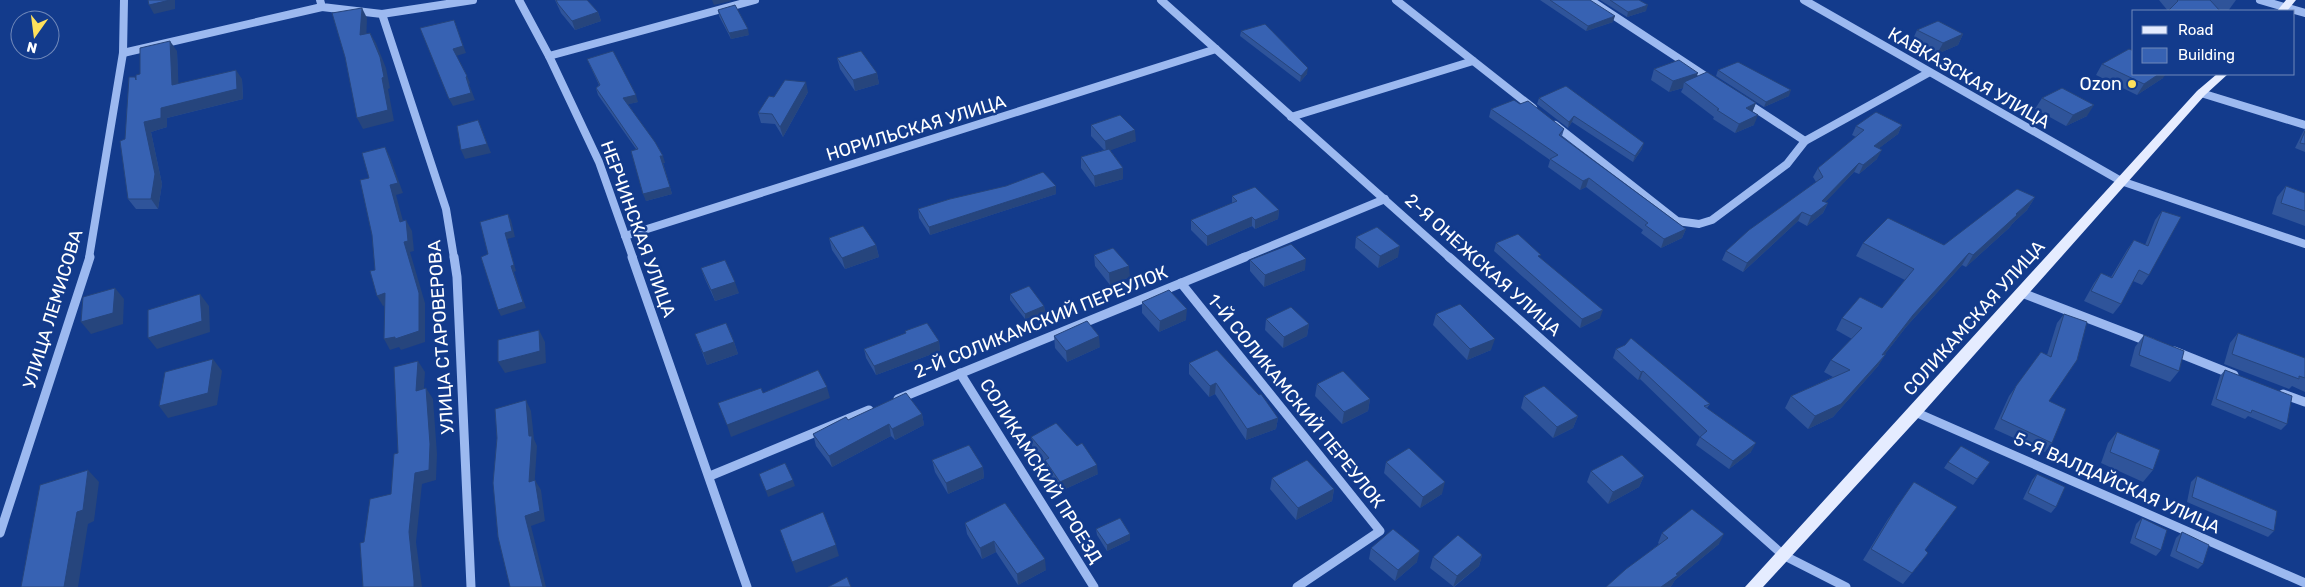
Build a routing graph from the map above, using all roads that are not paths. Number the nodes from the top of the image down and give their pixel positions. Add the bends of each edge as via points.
1 (124, 0) edge
2 (473, 0) edge
3 (519, 0) edge
4 (755, 0) edge
5 (1161, 0) edge
6 (1396, 0) edge
7 (1590, 0) edge
8 (1804, 0) edge
9 (2260, 0) edge
10 (321, 4) edge
11 (2286, 6) edge
12 (2305, 13) edge
13 (382, 14) junction
14 (1216, 49) junction
15 (123, 53) junction
16 (549, 56) junction
17 (1474, 61) junction
18 (1928, 73) junction
19 (2222, 75) edge
20 (1722, 87) edge
21 (2201, 93) junction
22 (1739, 98) edge
23 (1544, 116) edge
24 (1291, 117) junction
25 (1552, 122) edge
26 (2305, 125) edge
27 (1805, 141) junction
28 (2121, 182) junction
29 (1385, 200) junction
30 (625, 236) junction
31 (2305, 244) edge
32 (1181, 283) junction
33 (2022, 292) junction
34 (960, 373) junction
35 (2241, 378) edge
36 (2278, 392) edge
37 (2305, 402) edge
38 (1915, 412) junction
39 (710, 476) junction
40 (0, 532) edge
41 (1783, 555) junction
42 (2305, 583) edge
43 (471, 587) edge
44 (747, 587) edge
45 (1094, 587) edge
46 (1297, 587) edge
47 (1753, 587) edge
48 (1846, 587) edge

1 - 15 street, УЛИЦА ЛЕМИСОВА
2 - 13 street
3 - 16 street, НЕРЧИНСКАЯ УЛИЦА
4 - 16 street
5 - 14 street, 2-Я ОНЕЖСКАЯ УЛИЦА
6 - 17 street
7 - 20 street
8 - 18 street, КАВКАЗСКАЯ УЛИЦА
9 - 11 street
10 - 13 street
10 - 15 street
11 - 12 street
13 - 43 street, УЛИЦА СТАРОВЕРОВА via 446,209 457,277
14 - 24 street, 2-Я ОНЕЖСКАЯ УЛИЦА
14 - 30 street, НОРИЛЬСКАЯ УЛИЦА
15 - 40 street, УЛИЦА ЛЕМИСОВА via 90,256
16 - 30 street, НЕРЧИНСКАЯ УЛИЦА via 599,162
17 - 23 street
17 - 24 street
18 - 27 street
18 - 28 street, КАВКАЗСКАЯ УЛИЦА
19 - 21 main road, СОЛИКАМСКАЯ УЛИЦА
21 - 26 street
21 - 28 main road, СОЛИКАМСКАЯ УЛИЦА
22 - 27 street
24 - 29 street, 2-Я ОНЕЖСКАЯ УЛИЦА
25 - 27 street via 1677,221 1699,224 1712,220 1787,164
28 - 31 street, КАВКАЗСКАЯ УЛИЦА
28 - 33 main road, СОЛИКАМСКАЯ УЛИЦА
29 - 32 street, 2-Й СОЛИКАМСКИЙ ПЕРЕУЛОК
29 - 41 street, 2-Я ОНЕЖСКАЯ УЛИЦА
30 - 39 street, НЕРЧИНСКАЯ УЛИЦА
32 - 34 street, 2-Й СОЛИКАМСКИЙ ПЕРЕУЛОК
32 - 46 street, 1-Й СОЛИКАМСКИЙ ПЕРЕУЛОК via 1380,531
33 - 35 street
33 - 38 main road, СОЛИКАМСКАЯ УЛИЦА
34 - 39 street, 2-Й СОЛИКАМСКИЙ ПЕРЕУЛОК
34 - 45 street, СОЛИКАМСКИЙ ПРОЕЗД
36 - 37 street
38 - 41 main road, СОЛИКАМСКАЯ УЛИЦА
38 - 42 street, 5-Я ВАЛДАЙСКАЯ УЛИЦА
39 - 44 street, НЕРЧИНСКАЯ УЛИЦА
41 - 47 main road, СОЛИКАМСКАЯ УЛИЦА
41 - 48 street, 2-Я ОНЕЖСКАЯ УЛИЦА

